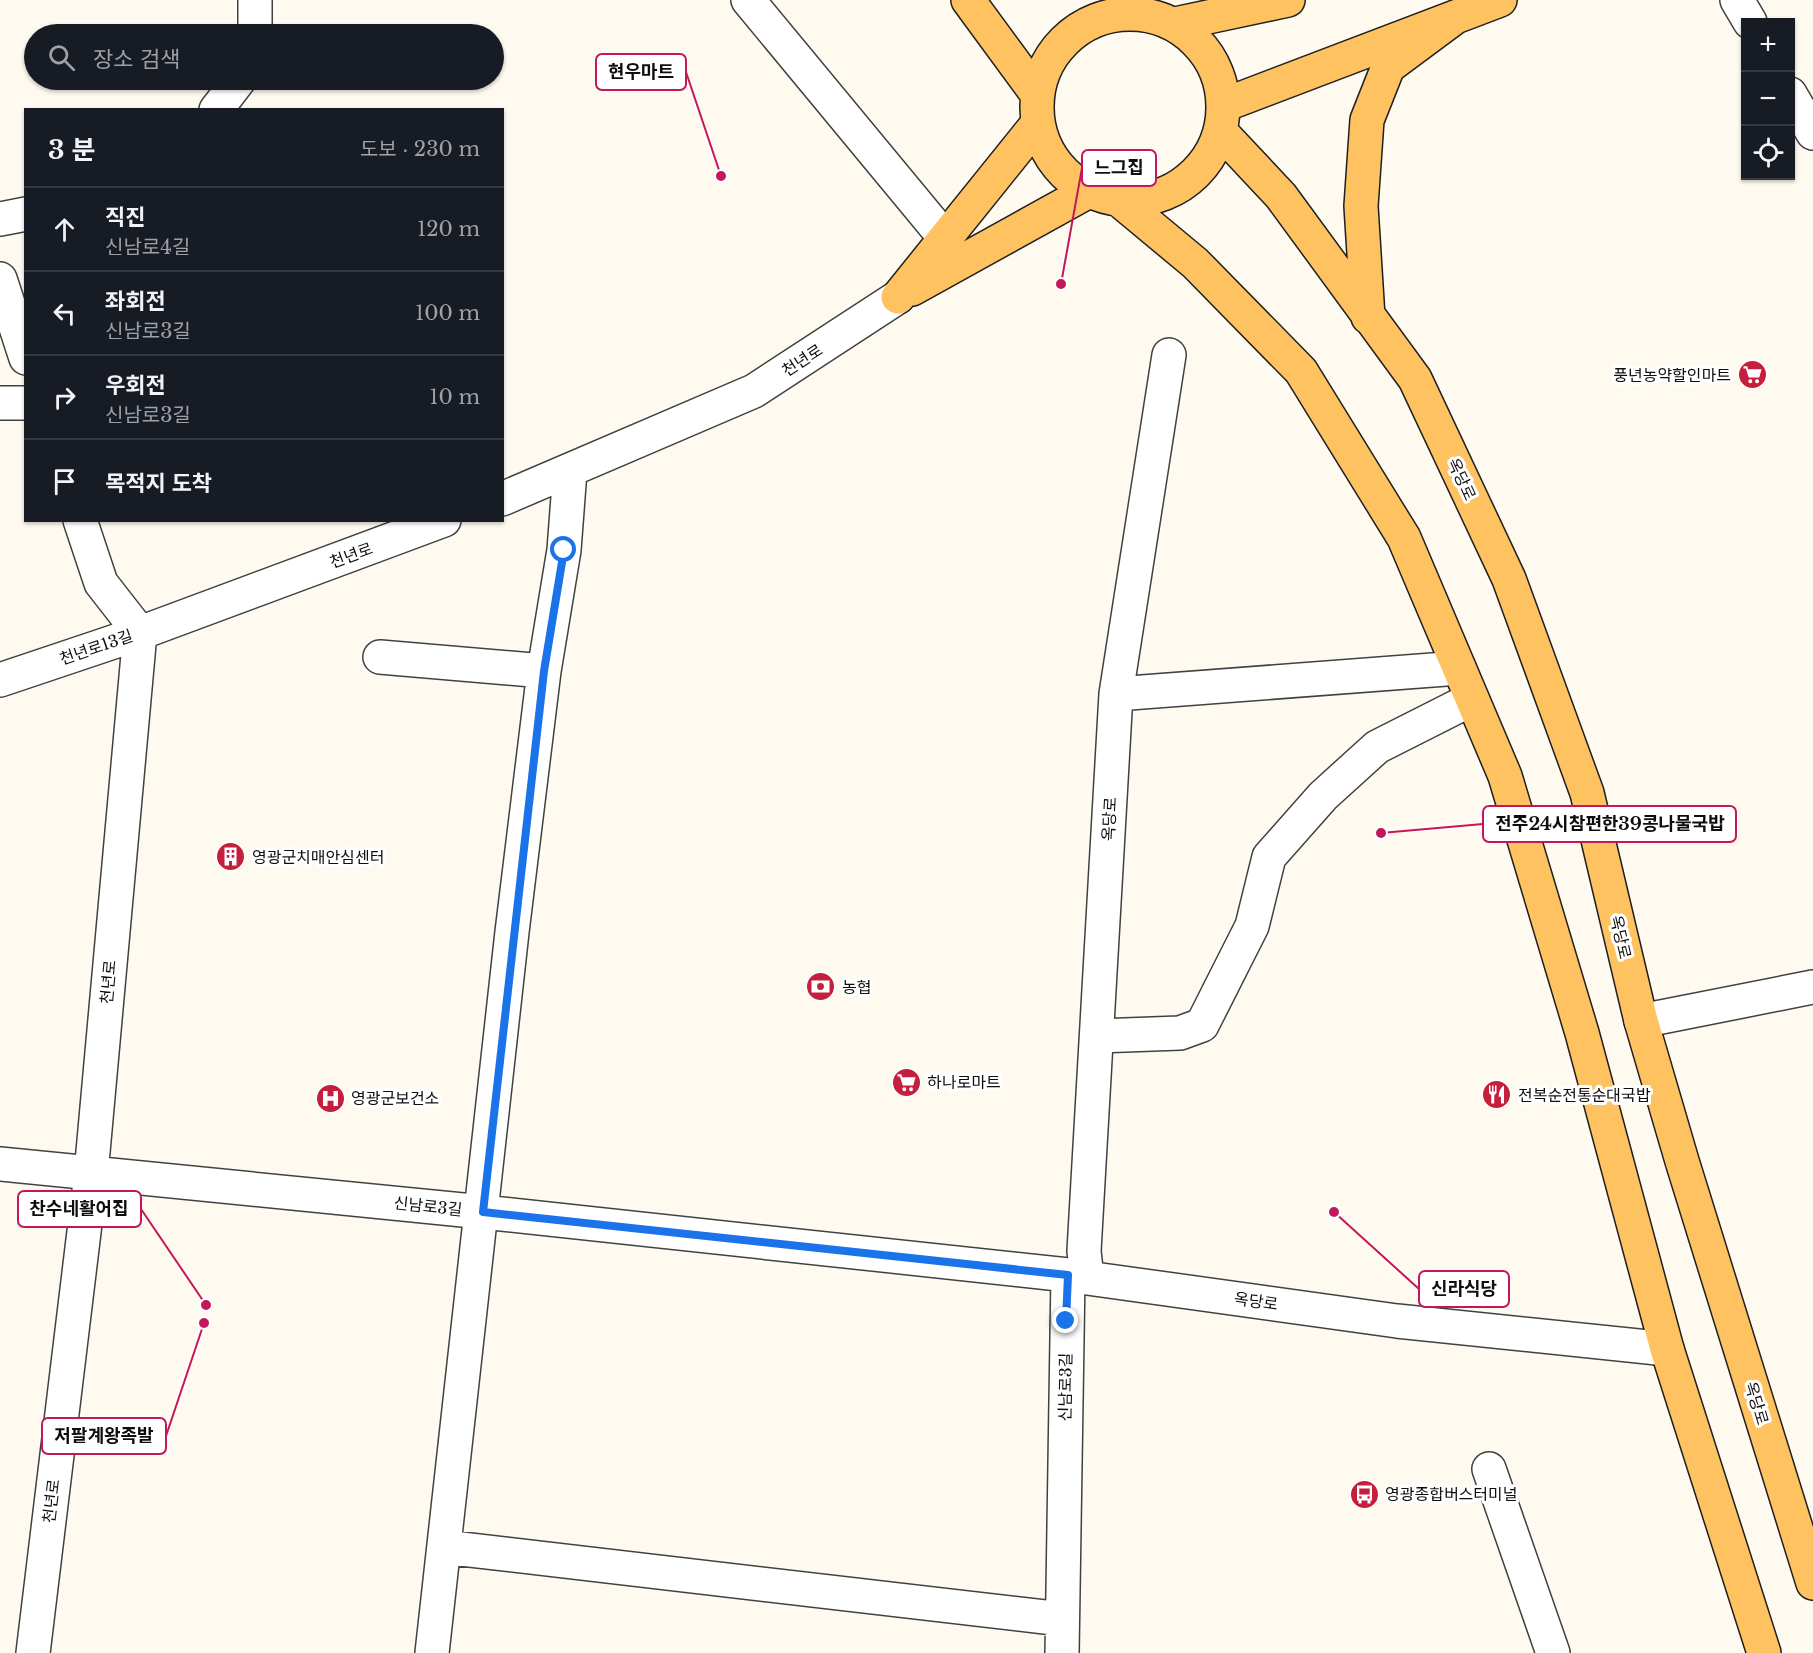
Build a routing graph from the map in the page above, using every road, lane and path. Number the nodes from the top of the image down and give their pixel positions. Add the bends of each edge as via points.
1 (255, 0) edge
2 (748, 0) edge
3 (968, 0) edge
4 (1083, 0) edge
5 (1288, 0) edge
6 (1500, 0) edge
7 (1737, 0) edge
8 (1112, 15) junction
9 (1454, 18) junction
10 (1747, 18) edge
11 (255, 24) edge
12 (1175, 24) junction
13 (231, 90) edge
14 (1795, 101) edge
15 (218, 108) edge
16 (1038, 109) junction
17 (1222, 118) junction
18 (1813, 133) edge
19 (1104, 195) junction
20 (24, 214) edge
21 (0, 219) edge
22 (945, 238) junction
23 (0, 279) edge
24 (898, 297) junction
25 (1368, 317) junction
26 (24, 352) edge
27 (1169, 355) dead end
28 (0, 403) edge
29 (24, 403) edge
30 (570, 471) junction
31 (504, 498) edge
32 (81, 522) edge
33 (439, 522) edge
34 (140, 633) junction
35 (380, 657) dead end
36 (1459, 668) junction
37 (544, 671) junction
38 (0, 680) edge
39 (1116, 694) junction
40 (1472, 699) junction
41 (1813, 987) edge
42 (1641, 1021) junction
43 (1097, 1036) junction
44 (0, 1164) edge
45 (91, 1173) junction
46 (483, 1212) junction
47 (1077, 1276) junction
48 (1667, 1349) junction
49 (1489, 1469) dead end
50 (444, 1547) junction
51 (1813, 1583) edge
52 (1062, 1619) junction
53 (33, 1653) edge
54 (432, 1653) edge
55 (1062, 1653) edge
56 (1553, 1653) edge
57 (1764, 1653) edge

1 - 11 street
2 - 22 street
3 - 16 main road
4 - 8 main road
5 - 12 main road
6 - 9 main road
7 - 10 street
8 - 12 main road via 1144,15
8 - 16 main road via 1085,25 1062,42 1046,66
9 - 17 main road
9 - 25 main road via 1388,67 1367,120 1361,206
12 - 17 main road via 1211,58 1220,81
13 - 15 street
14 - 18 street
16 - 19 main road via 1048,150 1065,174
16 - 22 main road
17 - 19 main road via 1210,155 1193,176 1171,191 1145,199
17 - 25 main road, 옥당로
19 - 24 main road
19 - 36 main road via 1195,263 1301,371 1404,538
20 - 21 street
22 - 24 main road
23 - 26 street
24 - 30 street, 천년로 via 754,390
25 - 42 main road, 옥당로 via 1415,379 1509,579 1587,793
27 - 39 street, 옥당로
28 - 29 street
30 - 31 street, 천년로
30 - 37 street via 564,550
32 - 34 street, 천년로13길 via 101,583
33 - 34 street, 천년로
34 - 38 street, 천년로13길
34 - 45 street, 천년로
35 - 37 street
36 - 39 street
36 - 40 main road
37 - 46 street
39 - 43 street, 옥당로
40 - 43 street via 1377,747 1323,796 1269,857 1252,926 1202,1025 1180,1033
40 - 48 main road via 1505,776 1576,1010
41 - 42 street
42 - 51 main road, 옥당로
43 - 47 street, 옥당로 via 1084,1251
44 - 45 street, 신남로3길
45 - 46 street, 신남로3길
45 - 53 street, 천년로
46 - 47 street, 신남로3길
46 - 50 street
47 - 48 street, 옥당로 via 1397,1321
47 - 52 street, 신남로3길
48 - 57 main road
49 - 56 street
50 - 52 street
50 - 54 street
52 - 55 street, 신남로3길

